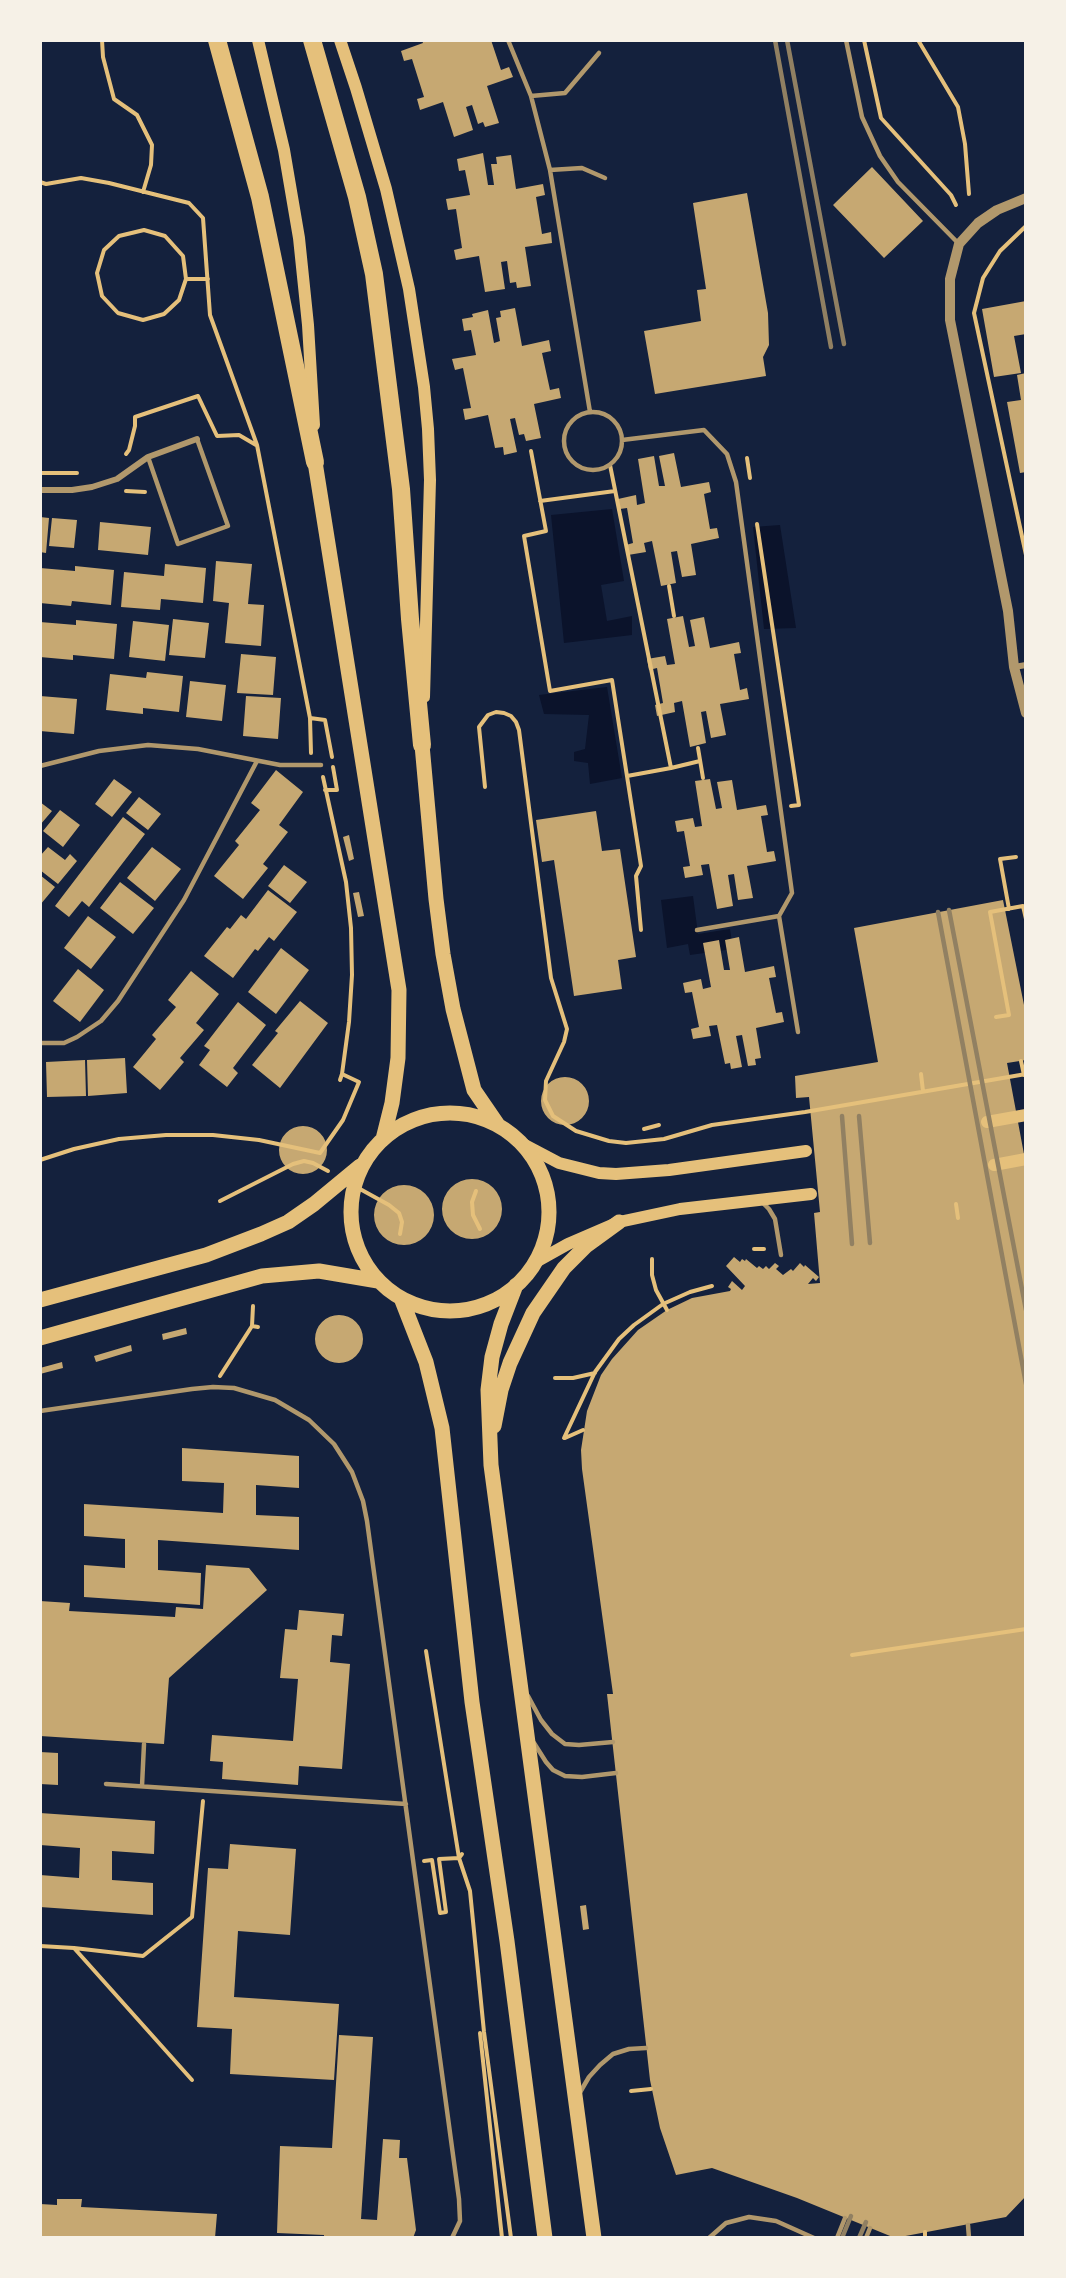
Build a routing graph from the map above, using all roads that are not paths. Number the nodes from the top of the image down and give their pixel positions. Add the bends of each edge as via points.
1 (217, 40) edge
2 (258, 40) edge
3 (312, 40) edge
4 (340, 40) edge
5 (508, 40) edge
6 (846, 40) edge
7 (599, 53) dead end
8 (531, 96) junction
9 (550, 170) junction
10 (605, 178) dead end
11 (1026, 198) edge
12 (959, 244) junction
13 (590, 412) junction
14 (197, 439) joint
15 (622, 440) junction
16 (148, 457) junction
17 (315, 462) junction
18 (40, 490) edge
19 (1020, 666) edge
20 (1026, 713) edge
21 (422, 745) junction
22 (257, 761) junction
23 (321, 765) dead end
24 (40, 766) edge
25 (779, 916) junction
26 (696, 930) dead end
27 (798, 1032) dead end
28 (40, 1043) edge
29 (1026, 1115) edge
30 (987, 1122) dead end
31 (498, 1125) junction
32 (383, 1138) junction
33 (523, 1144) junction
34 (806, 1151) dead end
35 (1026, 1159) edge
36 (363, 1163) junction
37 (994, 1165) dead end
38 (811, 1194) dead end
39 (760, 1200) junction
40 (619, 1222) junction
41 (781, 1255) dead end
42 (534, 1263) junction
43 (378, 1281) junction
44 (516, 1285) junction
45 (401, 1298) junction
46 (40, 1300) edge
47 (40, 1338) edge
48 (40, 1411) edge
49 (491, 1465) junction
50 (517, 1672) junction
51 (524, 1722) junction
52 (613, 1742) dead end
53 (144, 1744) dead end
54 (616, 1773) dead end
55 (106, 1784) dead end
56 (142, 1786) junction
57 (406, 1804) junction
58 (646, 2048) dead end
59 (576, 2098) junction
60 (845, 2218) dead end
61 (969, 2225) dead end
62 (870, 2228) dead end
63 (452, 2238) edge
64 (545, 2238) edge
65 (594, 2238) edge
66 (709, 2238) edge
67 (814, 2238) edge
68 (837, 2238) edge
69 (866, 2238) edge
70 (969, 2238) edge

1 - 17 highway via 260,197
2 - 17 main road via 284,150 299,238
3 - 21 highway via 357,197 379,310 401,489
4 - 21 main road via 393,217 424,387 430,480
5 - 8 lane
6 - 12 lane via 862,117 880,156 898,182
7 - 8 lane via 565,93
8 - 9 lane
9 - 10 lane via 582,168
9 - 13 lane
11 - 12 street via 978,223
12 - 19 street via 950,279 950,320
13 - 15 lane via 608,417 620,430
13 - 15 lane via 567,428 564,437 568,456 574,463 591,470 610,465
14 - 16 street
14 - 16 lane via 228,526 218,530 178,544
15 - 25 lane via 704,429 727,454 736,482 792,893
16 - 18 street via 117,479 92,487
17 - 32 main road via 399,990 398,1058
19 - 20 street
21 - 31 main road via 443,954 453,1009 474,1090
22 - 23 lane
22 - 24 lane via 198,749 148,745 99,751
22 - 28 lane via 184,900 118,1001 101,1021 77,1037 64,1043
25 - 26 lane
25 - 27 lane
29 - 30 main road
31 - 32 main road via 470,1114 439,1113 409,1122
31 - 33 main road
32 - 36 main road
33 - 34 main road via 559,1163 616,1174
33 - 42 main road via 540,1170 548,1200 546,1231
35 - 37 main road
36 - 43 main road via 353,1192 351,1223 360,1253
36 - 46 main road via 314,1204 261,1234 206,1255
38 - 39 main road
39 - 40 main road via 680,1209
39 - 41 lane via 775,1219
40 - 42 main road
40 - 49 main road via 564,1268 533,1312 501,1390
42 - 44 main road
43 - 45 main road
43 - 47 main road via 319,1271 262,1276
44 - 45 main road via 490,1302 461,1310 430,1309
44 - 49 main road via 492,1357 488,1390
45 - 64 main road via 426,1362 442,1428 472,1702
48 - 57 lane via 213,1387 255,1393 293,1410 322,1431 352,1472 368,1521
49 - 50 main road
50 - 51 main road
50 - 52 lane via 541,1720 565,1744
51 - 54 lane via 537,1750 554,1770 565,1776 582,1777
51 - 59 main road
53 - 56 lane
55 - 56 lane
56 - 57 lane
57 - 63 lane via 460,2209 460,2221
58 - 59 lane via 613,2054 589,2077
59 - 65 main road
60 - 68 lane
61 - 70 lane
62 - 69 lane
66 - 67 lane via 726,2223 749,2217 776,2221

